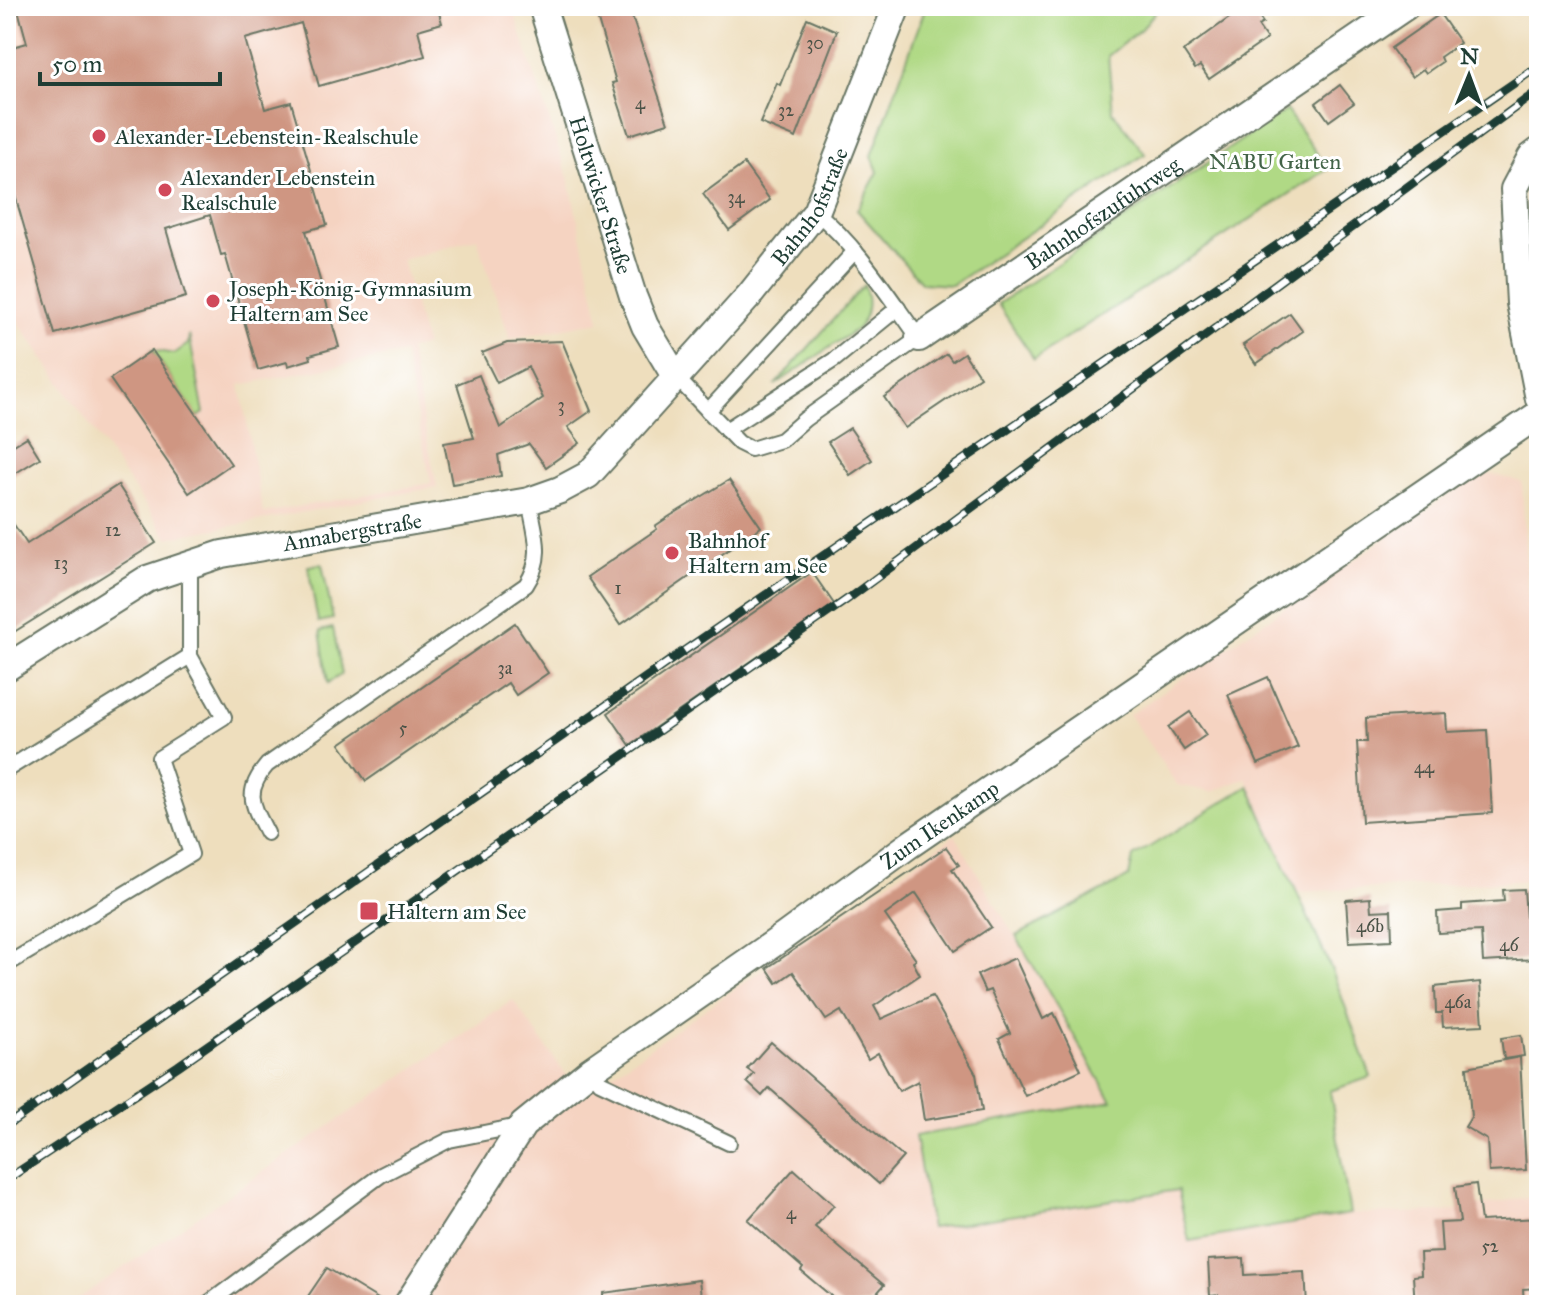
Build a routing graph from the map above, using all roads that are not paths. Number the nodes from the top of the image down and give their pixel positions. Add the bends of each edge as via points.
1 (542, 6) edge
2 (897, 6) edge
3 (1406, 6) edge
4 (1539, 151) edge
5 (816, 212) junction
6 (855, 251) junction
7 (898, 308) junction
8 (919, 338) junction
9 (675, 376) junction
10 (1539, 399) edge
11 (708, 411) junction
12 (1539, 414) edge
13 (726, 430) junction
14 (529, 501) junction
15 (190, 565) junction
16 (190, 656) junction
17 (6, 668) edge
18 (6, 770) edge
19 (267, 833) dead end
20 (6, 965) edge
21 (591, 1070) junction
22 (523, 1125) junction
23 (729, 1143) dead end
24 (206, 1305) edge
25 (407, 1305) edge

1 - 9 street, Holtwicker Straße via 633,296
2 - 5 street, Bahnhofstraße
3 - 8 street, Bahnhofszufuhrweg
4 - 10 street via 1514,189 1520,303
5 - 6 lane
5 - 9 street, Bahnhofstraße
6 - 7 lane
6 - 11 lane
7 - 8 lane
7 - 13 lane via 834,360
8 - 13 lane via 781,440 751,449
9 - 11 lane
9 - 14 street, Annabergstraße via 588,475
11 - 13 lane
12 - 21 street, Zum Ikenkamp via 909,845
14 - 15 street, Annabergstraße via 222,554
14 - 19 lane via 538,555 526,585 267,765 251,795
15 - 16 lane
15 - 17 street, Annabergstraße via 147,579
16 - 18 lane
16 - 20 lane via 224,717 159,758 191,854
21 - 22 street, Zum Ikenkamp
21 - 23 lane via 600,1082
22 - 24 lane via 449,1140 381,1175
22 - 25 street, Zum Ikenkamp

